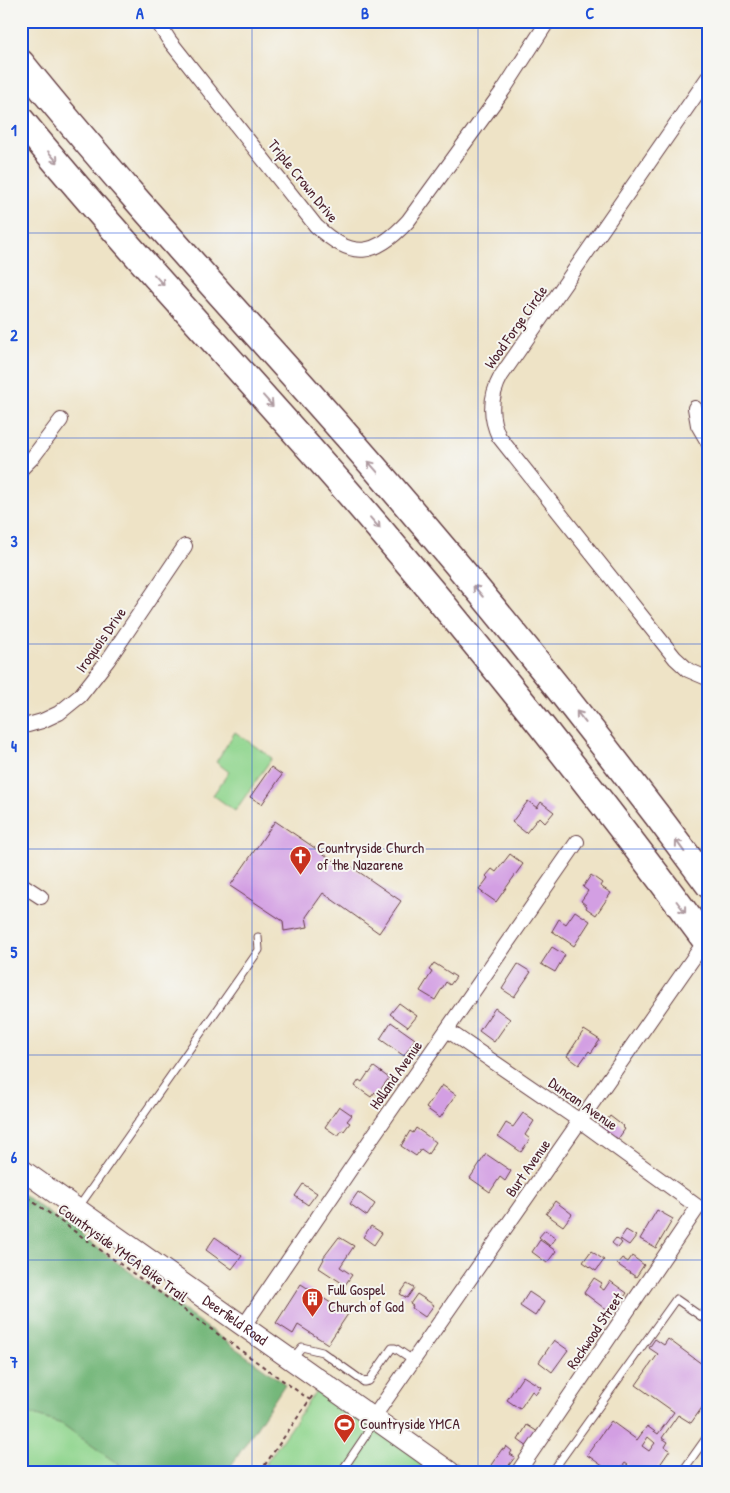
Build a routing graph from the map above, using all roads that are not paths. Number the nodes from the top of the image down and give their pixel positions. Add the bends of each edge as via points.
1 (157, 21) edge
2 (548, 21) edge
3 (21, 63) edge
4 (709, 76) edge
5 (21, 120) edge
6 (695, 408) dead end
7 (61, 420) dead end
8 (709, 444) edge
9 (21, 469) edge
10 (185, 546) dead end
11 (709, 679) edge
12 (21, 727) edge
13 (577, 842) dead end
14 (21, 884) edge
15 (709, 885) edge
16 (41, 897) dead end
17 (258, 937) dead end
18 (708, 940) edge
19 (447, 1030) junction
20 (580, 1121) junction
21 (21, 1169) edge
22 (77, 1208) junction
23 (698, 1208) joint
24 (709, 1322) edge
25 (243, 1327) junction
26 (413, 1360) junction
27 (292, 1361) junction
28 (373, 1418) junction
29 (709, 1434) edge
30 (341, 1472) edge
31 (450, 1472) edge
32 (518, 1472) edge
33 (552, 1472) edge
34 (682, 1472) edge

1 - 2 street, Triple Crown Drive via 316,226 337,244 363,250 388,240 408,221 494,104
15 -> 3 highway via 579,714 425,526 184,254
4 - 11 street, Wood Forge Circle via 501,376 493,393 492,411 499,437 675,658 688,670
5 -> 18 highway via 446,608
6 - 8 street via 698,425
7 - 9 street
10 - 12 street, Iroquois Drive via 80,696 59,713
13 - 19 street, Holland Avenue
14 - 16 street
17 - 22 lane via 259,950
18 - 20 street, Burt Avenue
19 - 20 street, Duncan Avenue
19 - 25 street, Holland Avenue
20 - 23 street, Duncan Avenue
20 - 26 street, Burt Avenue
21 - 22 street, Deerfield Road
22 - 25 street, Deerfield Road
23 - 32 street, Rockwood Street
24 - 33 lane via 676,1299
25 - 27 street, Deerfield Road
26 - 27 lane via 392,1348 369,1381 364,1382 322,1352 302,1347
26 - 28 street, Burt Avenue
27 - 28 street, Deerfield Road
28 - 30 lane via 366,1435
28 - 31 street, Deerfield Road
29 - 34 lane

